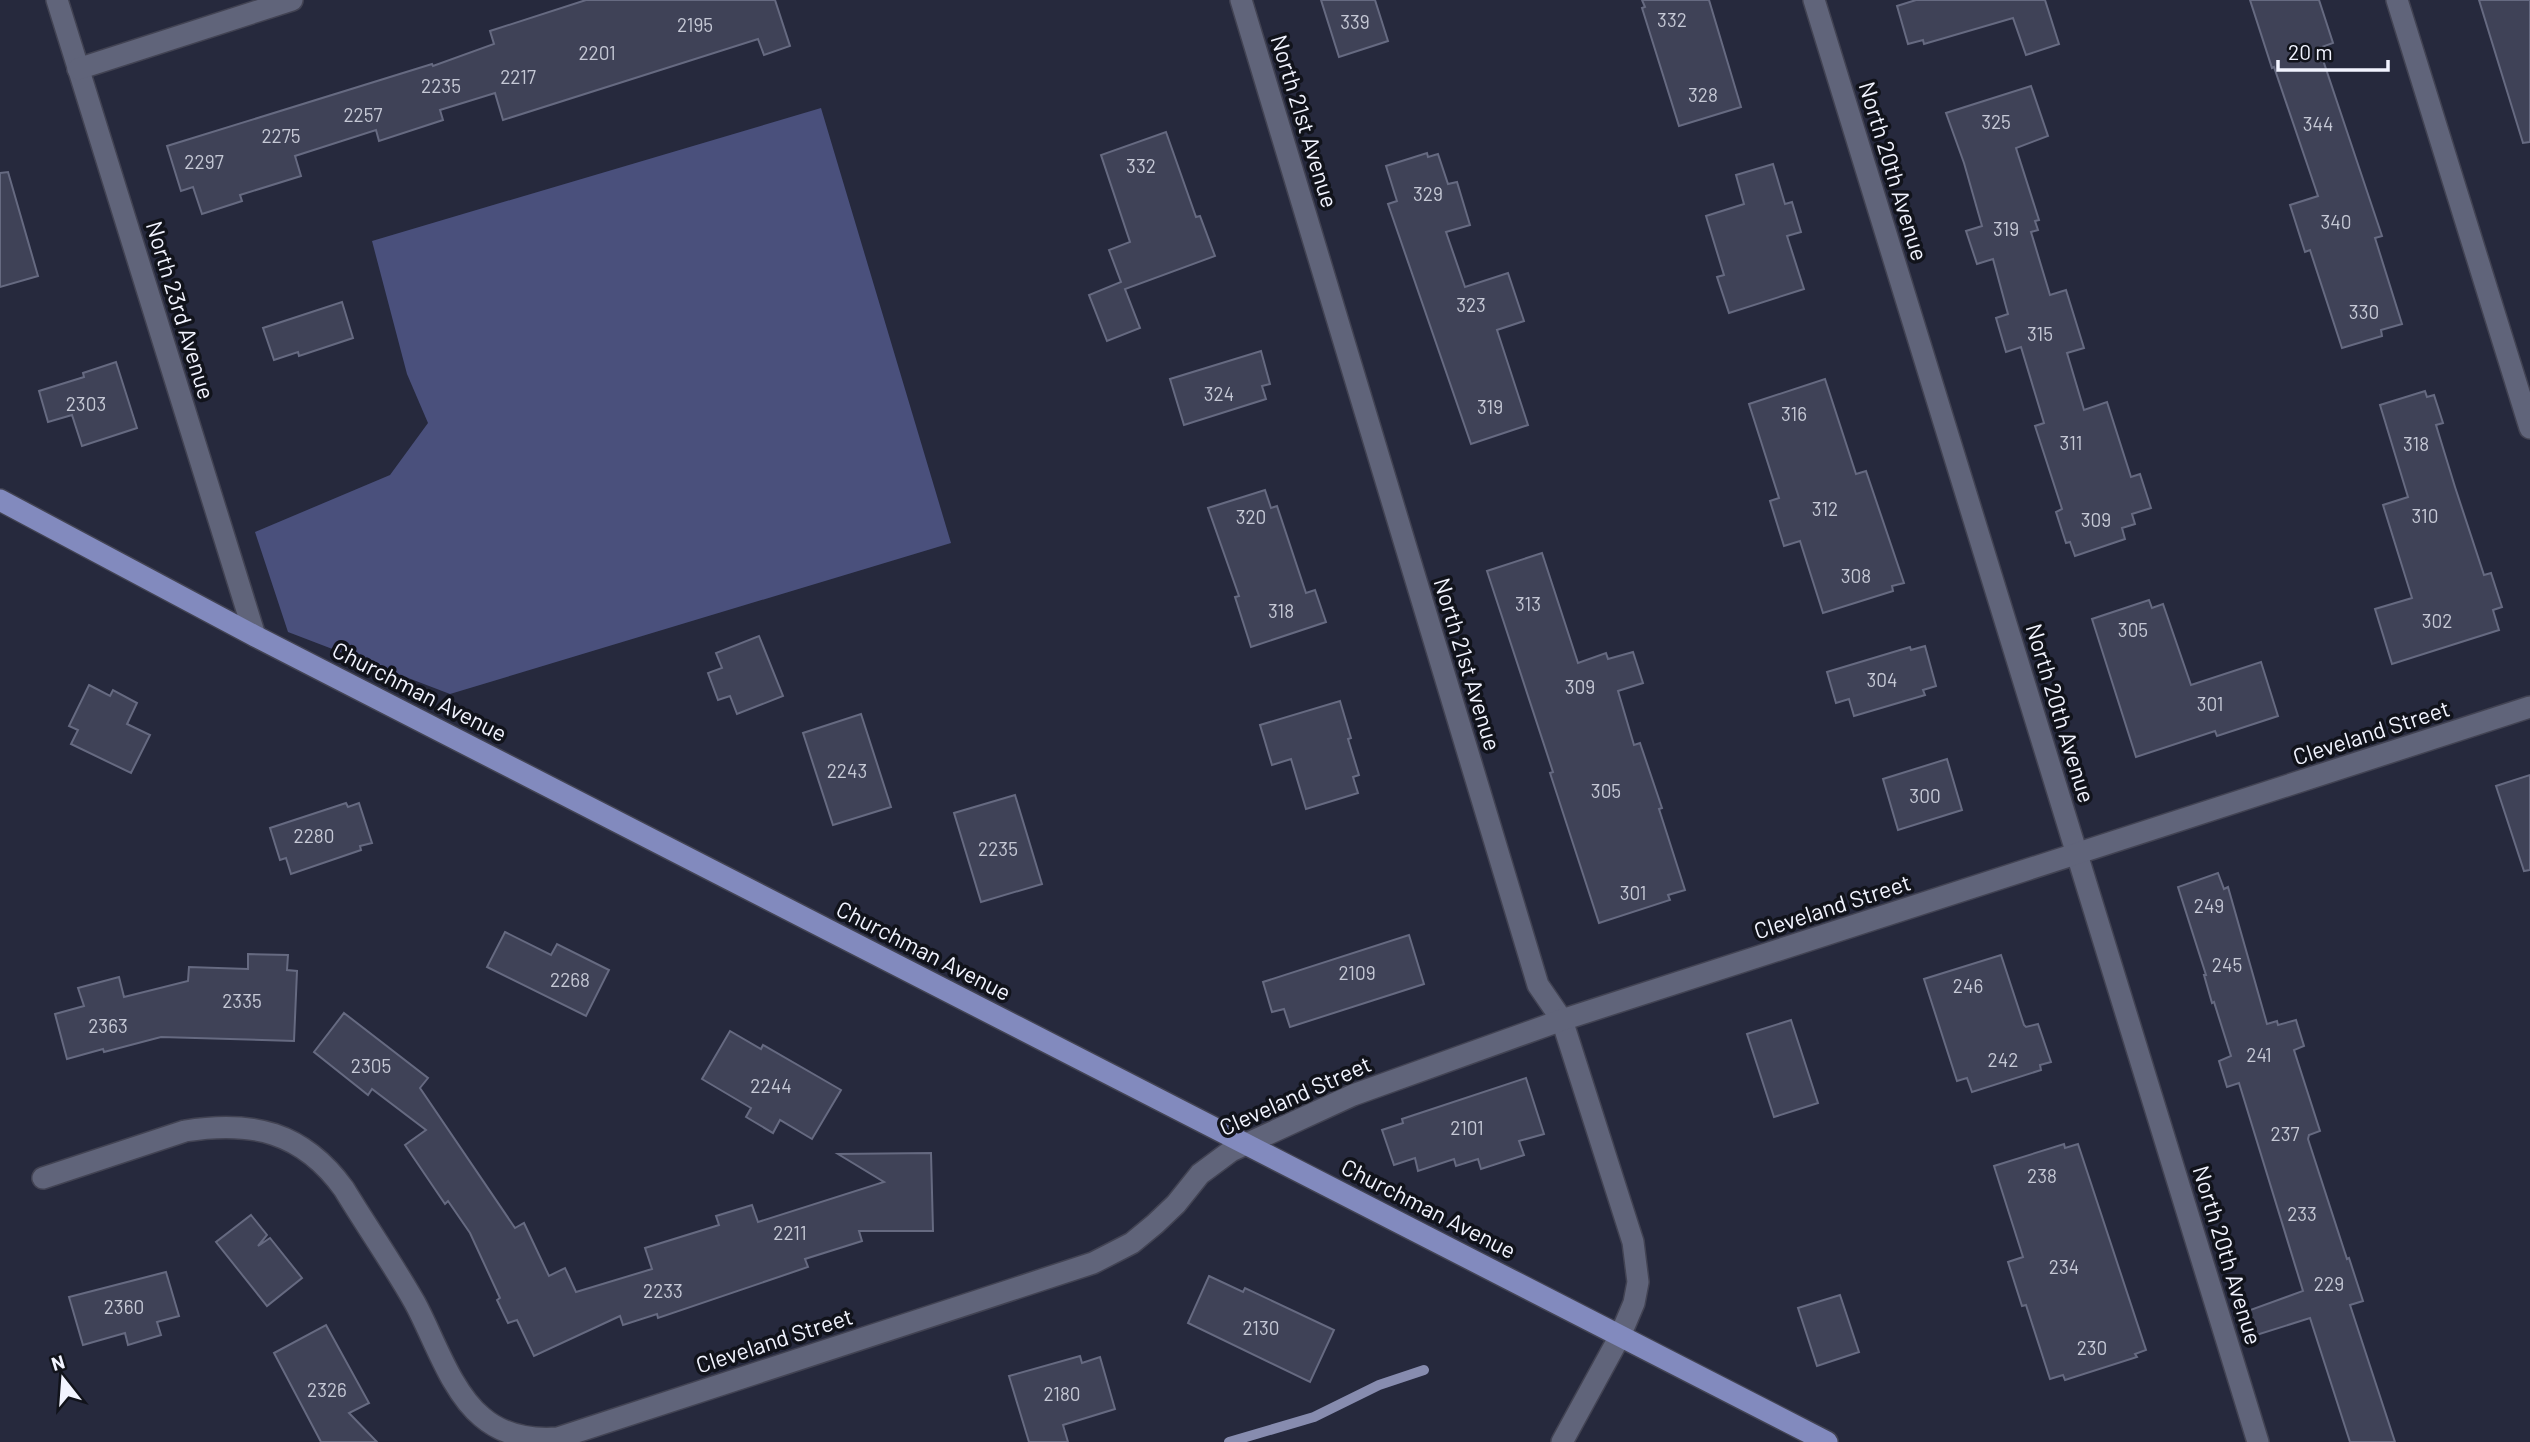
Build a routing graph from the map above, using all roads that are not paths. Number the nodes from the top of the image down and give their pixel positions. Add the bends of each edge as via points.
1 (57, 0) edge
2 (292, 0) edge
3 (1241, 0) edge
4 (1814, 0) edge
5 (2397, 0) edge
6 (78, 69) junction
7 (2530, 428) edge
8 (0, 500) edge
9 (255, 636) junction
10 (2530, 708) edge
11 (2077, 855) junction
12 (1562, 1020) junction
13 (1246, 1144) junction
14 (43, 1178) dead end
15 (1620, 1336) junction
16 (1562, 1442) edge
17 (1827, 1442) edge
18 (2258, 1442) edge

1 - 6 street, North 23rd Avenue
2 - 6 street
3 - 12 street, North 21st Avenue via 1538,985
4 - 11 street, North 20th Avenue
5 - 7 street
6 - 9 street, North 23rd Avenue
8 - 9 main road, Churchman Avenue
9 - 13 main road, Churchman Avenue
10 - 11 street, Cleveland Street
11 - 12 street, Cleveland Street
11 - 18 street, North 20th Avenue
12 - 13 street, Cleveland Street via 1364,1091
12 - 15 street, North 21st Avenue via 1633,1242 1638,1282
13 - 14 street, Cleveland Street via 1200,1174 1176,1204 1132,1243 1093,1263 584,1430 544,1439 504,1431 472,1409 409,1293 344,1189 327,1168 290,1140 239,1126 203,1128
13 - 15 main road, Churchman Avenue
15 - 16 street, North 21st Avenue
15 - 17 main road, Churchman Avenue

